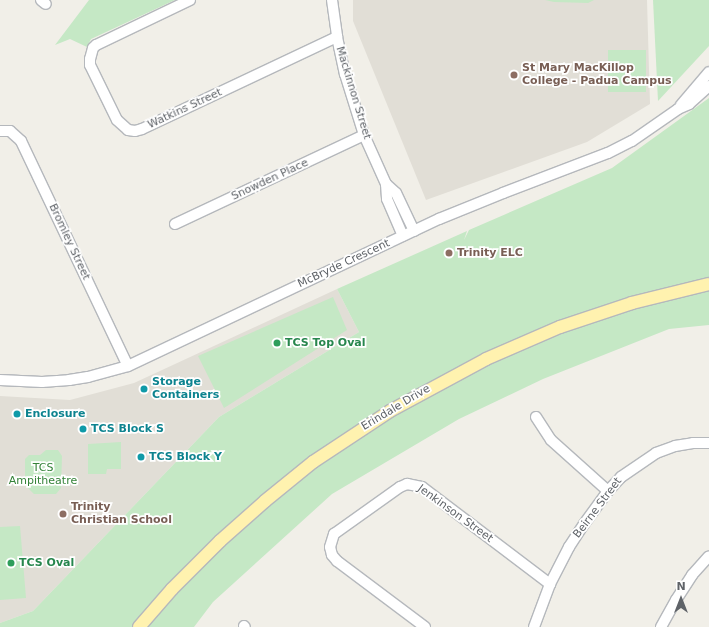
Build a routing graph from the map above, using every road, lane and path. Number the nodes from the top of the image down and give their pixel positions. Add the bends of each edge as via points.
1 (190, 0) edge
2 (332, 0) edge
3 (337, 37) junction
4 (709, 72) edge
5 (709, 86) edge
6 (678, 109) junction
7 (0, 131) edge
8 (364, 135) junction
9 (386, 184) junction
10 (175, 224) dead end
11 (414, 231) junction
12 (403, 236) junction
13 (709, 284) edge
14 (128, 366) junction
15 (0, 380) edge
16 (536, 417) dead end
17 (709, 443) edge
18 (608, 491) junction
19 (709, 556) edge
20 (550, 584) junction
21 (139, 627) edge
22 (425, 627) edge
23 (534, 627) edge
24 (662, 627) edge

1 - 3 street, Watkins Street via 93,48 90,64 117,120 128,130 142,129
2 - 3 street, Mackinnon Street
3 - 8 street, Mackinnon Street via 345,74
4 - 6 street, McBryde Crescent
5 - 6 street, McBryde Crescent via 689,104
6 - 11 street, McBryde Crescent via 632,141 608,153 503,193
7 - 14 street, Bromley Street via 10,131 22,141
8 - 9 street, Mackinnon Street
8 - 10 street, Snowden Place
9 - 11 street, Mackinnon Street via 396,194
9 - 12 street, Mackinnon Street via 387,199
11 - 12 street, McBryde Crescent
12 - 14 street, McBryde Crescent
13 - 21 main road, Erindale Drive via 632,303 560,327 486,359 396,407 313,462 265,501 193,568
14 - 15 street, McBryde Crescent via 68,380
16 - 18 street via 551,440
17 - 18 street, Beirne Street via 681,445 656,453 629,470
18 - 20 street, Beirne Street via 584,524
19 - 24 street via 692,575
20 - 22 street, Jenkinson Street via 422,487 407,484 334,534 330,547 337,561
20 - 23 street, Beirne Street

